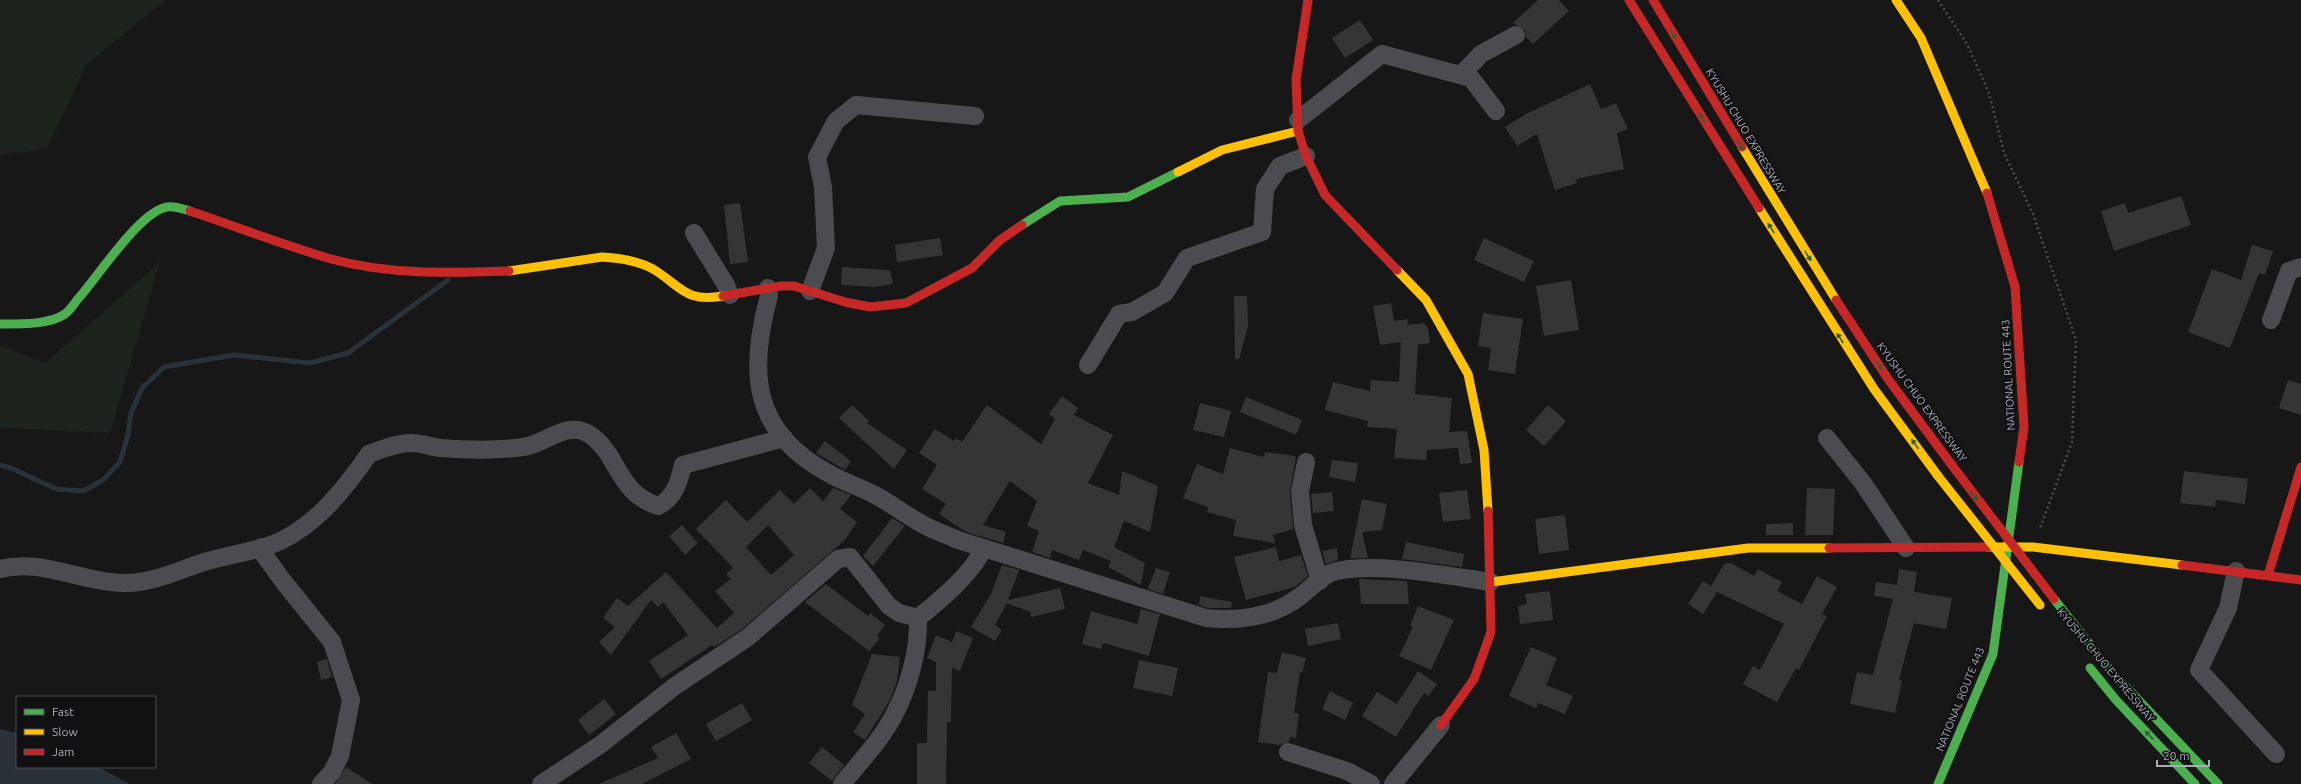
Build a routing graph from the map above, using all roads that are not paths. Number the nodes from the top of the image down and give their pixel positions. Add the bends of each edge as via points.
1 (1308, 0) edge
2 (1630, 0) edge
3 (1653, 0) edge
4 (1896, 0) edge
5 (1516, 35) dead end
6 (1461, 75) junction
7 (1496, 110) dead end
8 (975, 116) dead end
9 (1298, 125) junction
10 (1306, 156) junction
11 (694, 233) dead end
12 (2301, 267) edge
13 (768, 288) junction
14 (810, 291) junction
15 (730, 295) junction
16 (2271, 320) dead end
17 (0, 324) edge
18 (1088, 365) dead end
19 (784, 438) junction
20 (1828, 438) dead end
21 (1306, 462) dead end
22 (2301, 467) edge
23 (262, 547) junction
24 (2008, 547) junction
25 (1906, 548) junction
26 (983, 549) junction
27 (0, 569) edge
28 (2236, 571) junction
29 (2268, 575) junction
30 (2301, 580) edge
31 (1320, 581) junction
32 (1491, 582) junction
33 (2042, 608) dead end
34 (918, 618) junction
35 (2083, 659) dead end
36 (1441, 725) joint
37 (1288, 752) dead end
38 (2276, 754) dead end
39 (321, 784) edge
40 (540, 784) edge
41 (842, 784) edge
42 (1371, 784) edge
43 (1393, 784) edge
44 (1938, 784) edge
45 (2195, 784) edge
46 (2218, 784) edge

1 - 9 main road via 1296,79
33 -> 2 main road, bridge via 1938,476 1874,389 1810,291
3 -> 46 main road, KYUSHU CHUO EXPRESSWAY, bridge via 1820,276 1888,379 2110,670
4 - 24 main road, NATIONAL ROUTE 443 via 1921,38 1986,190 2015,287 2024,427
5 - 6 street via 1481,54
6 - 7 street via 1472,78
6 - 9 street via 1382,54
8 - 14 street via 856,105 836,121 817,157 822,187 826,248
9 - 10 main road
9 - 14 main road via 1222,150 1128,197 1060,201 1000,240 972,268 906,303 870,306 845,302
10 - 18 street via 1280,166 1265,189 1262,232 1187,258 1165,293 1132,312 1119,314
10 - 32 main road via 1325,195 1426,300 1468,374 1484,450
11 - 15 street
12 - 16 street via 2289,271
13 - 14 main road via 794,286
13 - 15 main road
13 - 19 street via 769,296 758,346 757,374 763,404
15 - 17 main road via 704,298 687,294 653,269 617,258 602,257 523,270 453,273 393,270 332,259 190,210 166,207 152,213 138,224 96,279 65,314 34,324
19 - 23 street via 683,465 678,484 667,502 658,506 622,480 609,456 593,437 580,430 566,429 538,443 502,450 439,448 410,443 390,447 370,454 349,483 302,527
19 - 26 street via 803,458 828,473 876,496 925,526
20 - 25 street
21 - 31 street via 1300,491 1303,525
22 - 29 main road
23 - 27 street via 223,556 162,577 123,584 32,566 20,565
23 - 39 street via 264,555 332,642 351,700 340,756 332,772
24 - 25 main road
24 - 28 main road via 2033,547
24 - 44 main road, NATIONAL ROUTE 443 via 1993,654
25 - 32 main road via 1748,548
26 - 31 street via 1206,618 1241,619 1274,611 1286,607
26 - 34 street via 970,570
28 - 29 main road
28 - 38 street via 2228,608 2199,670
29 - 30 main road
31 - 32 street via 1332,573 1363,568 1422,572
32 - 36 main road via 1491,632 1474,679
34 - 40 street via 899,613 890,606 850,557 838,559 747,638 675,686 600,745
34 - 41 street via 914,660 894,716
45 -> 35 main road, KYUSHU CHUO EXPRESSWAY via 2116,700
36 - 43 street
37 - 42 street via 1348,771

